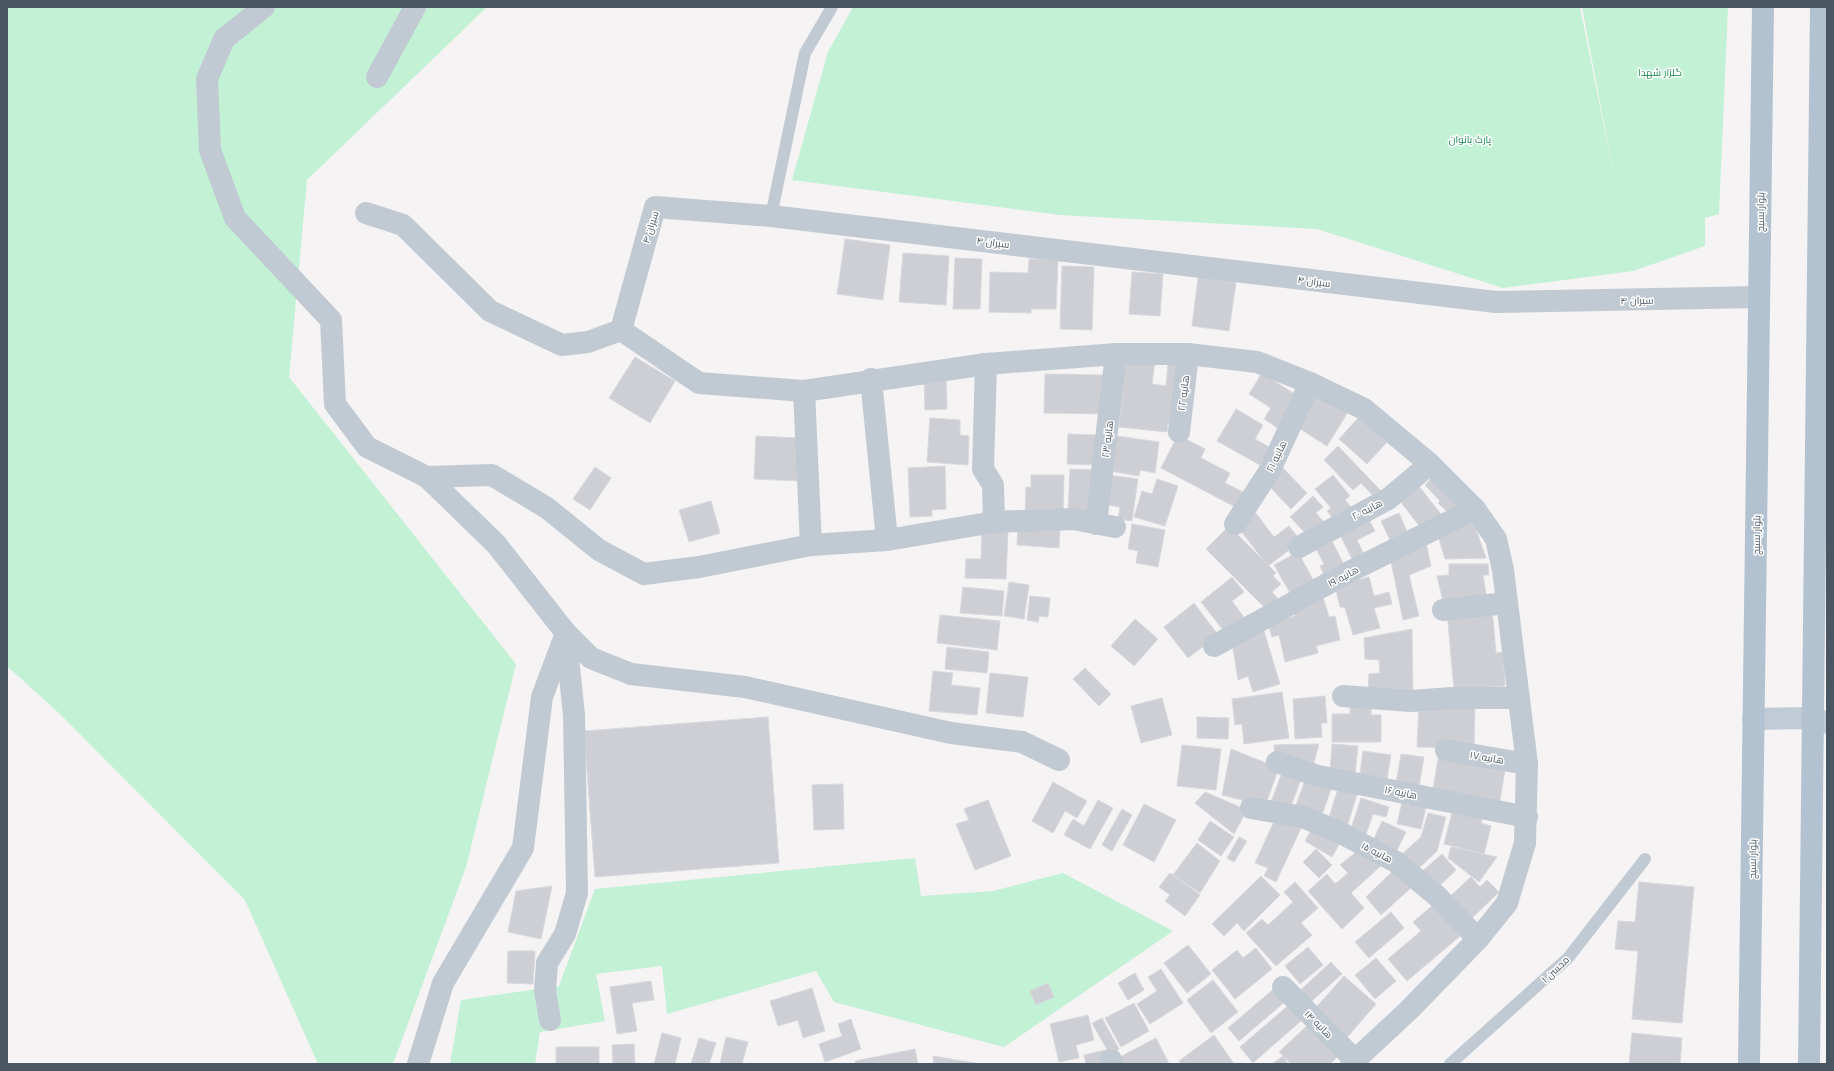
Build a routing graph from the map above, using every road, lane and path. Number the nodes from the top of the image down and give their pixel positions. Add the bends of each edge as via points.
1 (264, 7) edge
2 (415, 7) edge
3 (832, 7) edge
4 (1763, 7) edge
5 (1821, 7) edge
6 (377, 77) dead end
7 (366, 213) dead end
8 (771, 216) junction
9 (1759, 297) junction
10 (621, 330) junction
11 (1822, 333) edge
12 (1116, 354) junction
13 (1188, 354) junction
14 (986, 364) junction
15 (872, 379) junction
16 (1310, 383) junction
17 (804, 390) junction
18 (1179, 432) dead end
19 (1430, 464) junction
20 (427, 477) junction
21 (1475, 510) junction
22 (994, 522) junction
23 (1235, 524) dead end
24 (887, 540) junction
25 (811, 545) junction
26 (1299, 547) dead end
27 (1507, 603) junction
28 (1443, 610) dead end
29 (1821, 613) edge
30 (566, 633) junction
31 (1214, 646) dead end
32 (1343, 696) dead end
33 (1519, 698) junction
34 (1823, 715) edge
35 (1753, 719) junction
36 (1446, 750) dead end
37 (1059, 760) dead end
38 (1277, 762) dead end
39 (1527, 764) junction
40 (1251, 808) dead end
41 (1527, 817) junction
42 (1645, 859) dead end
43 (1478, 939) junction
44 (1283, 987) dead end
45 (550, 1020) dead end
46 (1353, 1062) edge
47 (418, 1064) edge
48 (1450, 1064) edge
49 (1749, 1064) edge
50 (1809, 1064) edge

1 - 20 street via 224,39 207,79 210,150 235,218 331,320 336,404 367,447
2 - 6 street
3 - 8 lane via 805,53
4 - 9 main road, بلوار بسیج
5 - 11 main road
7 - 10 street via 403,225 490,311 562,345 588,342
8 - 9 street, سیران ۴ via 1496,302
8 - 10 street, سیران ۴ via 655,207
9 - 35 main road, بلوار بسیج
10 - 17 street via 699,383
11 - 29 main road
12 - 13 street
12 - 14 street
12 - 22 street, هانیه ۲۳ via 1106,525 1073,519
13 - 16 street via 1257,362
13 - 18 street, هانیه ۲۲
14 - 15 street
14 - 22 street via 983,468 993,485
15 - 17 street
15 - 24 street
16 - 19 street via 1364,409
16 - 23 street, هانیه ۲۱ via 1270,470
17 - 25 street
19 - 21 street
19 - 26 street, هانیه ۲۰ via 1388,499
20 - 25 street via 492,475 547,508 599,550 644,574 699,567
20 - 30 street via 496,544
21 - 27 street via 1496,539
21 - 31 street, هانیه ۱۹ via 1349,572
22 - 24 street
24 - 25 street
27 - 28 street
27 - 33 street
29 - 34 main road
30 - 37 street via 591,658 631,674 745,687 952,733 1022,742
30 - 45 street via 574,715 577,893 565,934 547,963 545,991
30 - 47 street via 542,697 524,848 443,983
32 - 33 street via 1410,702 1451,698
33 - 39 street
34 - 35 main road
34 - 50 main road
35 - 49 main road, بلوار بسیج
36 - 39 street, هانیه ۱۷
38 - 41 street, هانیه ۱۶ via 1318,776
39 - 41 street
40 - 43 street, هانیه ۱۵ via 1303,817 1339,832 1396,862 1437,896
41 - 43 street via 1525,843 1507,903
42 - 48 lane, محسن ۱ via 1568,958
43 - 46 street via 1410,1010
44 - 46 street, هانیه ۱۴

